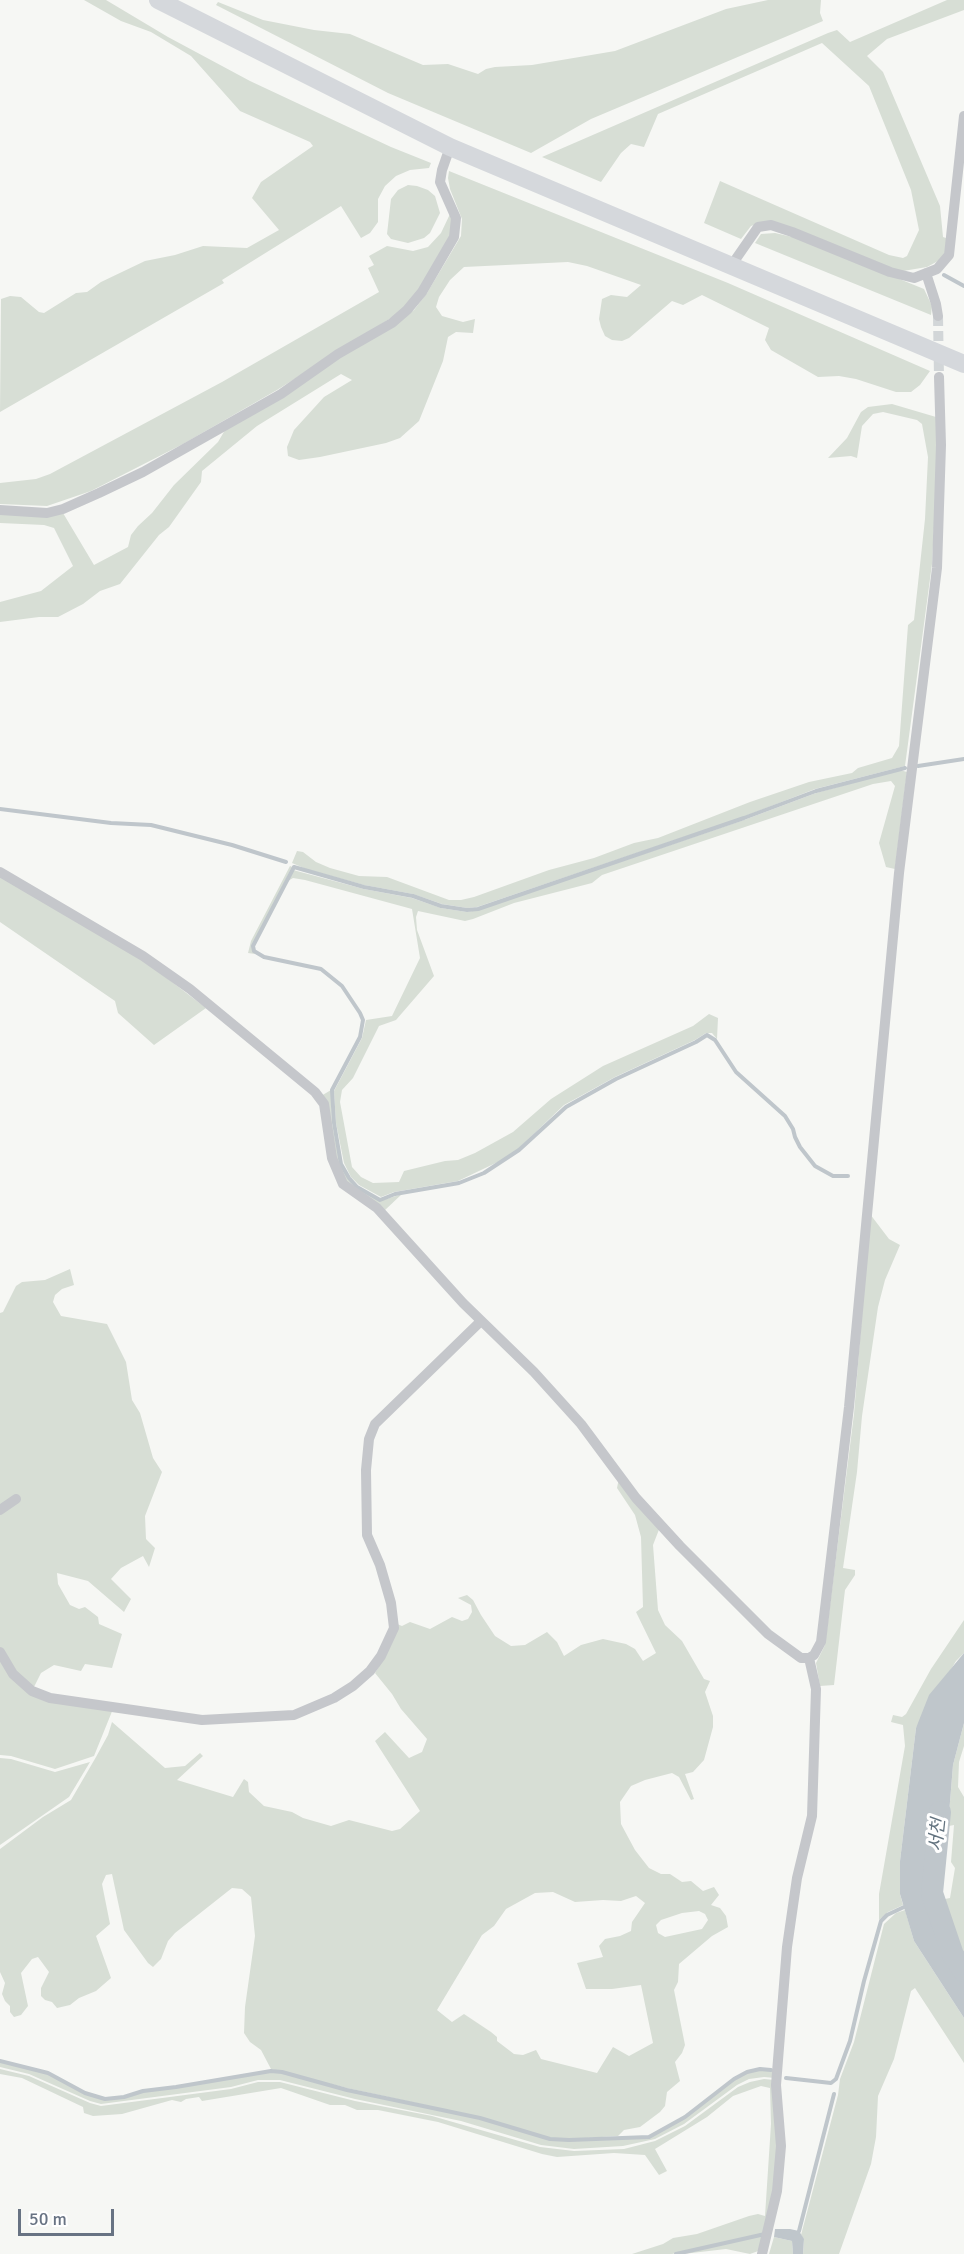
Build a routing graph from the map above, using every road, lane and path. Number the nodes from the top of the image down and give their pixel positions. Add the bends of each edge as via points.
1 (159, 0) edge
2 (964, 116) edge
3 (450, 147) junction
4 (731, 266) junction
5 (926, 273) junction
6 (938, 316) tunnel mouth
7 (964, 364) edge
8 (939, 376) tunnel mouth
9 (0, 510) edge
10 (0, 872) edge
11 (481, 1321) junction
12 (16, 1499) dead end
13 (0, 1510) edge
14 (0, 1652) edge
15 (809, 1658) junction
16 (762, 2254) edge

1 - 3 highway
2 - 5 street via 949,255 937,269
3 - 4 highway
3 - 9 street via 440,182 456,218 454,237 422,292 392,323 280,394 99,494 46,513
4 - 5 street via 758,227 771,225 890,272 914,278
4 - 7 highway
5 - 6 street
8 - 15 street via 937,568 899,873 849,1407 822,1642
10 - 11 street via 143,956 190,989 315,1092 324,1104 332,1158 343,1184 377,1208
11 - 14 street via 375,1424 369,1439 367,1535 380,1565 394,1628 381,1656 353,1686 294,1715 202,1720 50,1698 32,1691 13,1674
11 - 15 street via 581,1424 636,1498 680,1546 768,1634 801,1658
12 - 13 street
15 - 16 street via 816,1689 812,1816 797,1878 787,1947 776,2085 781,2146 777,2191

